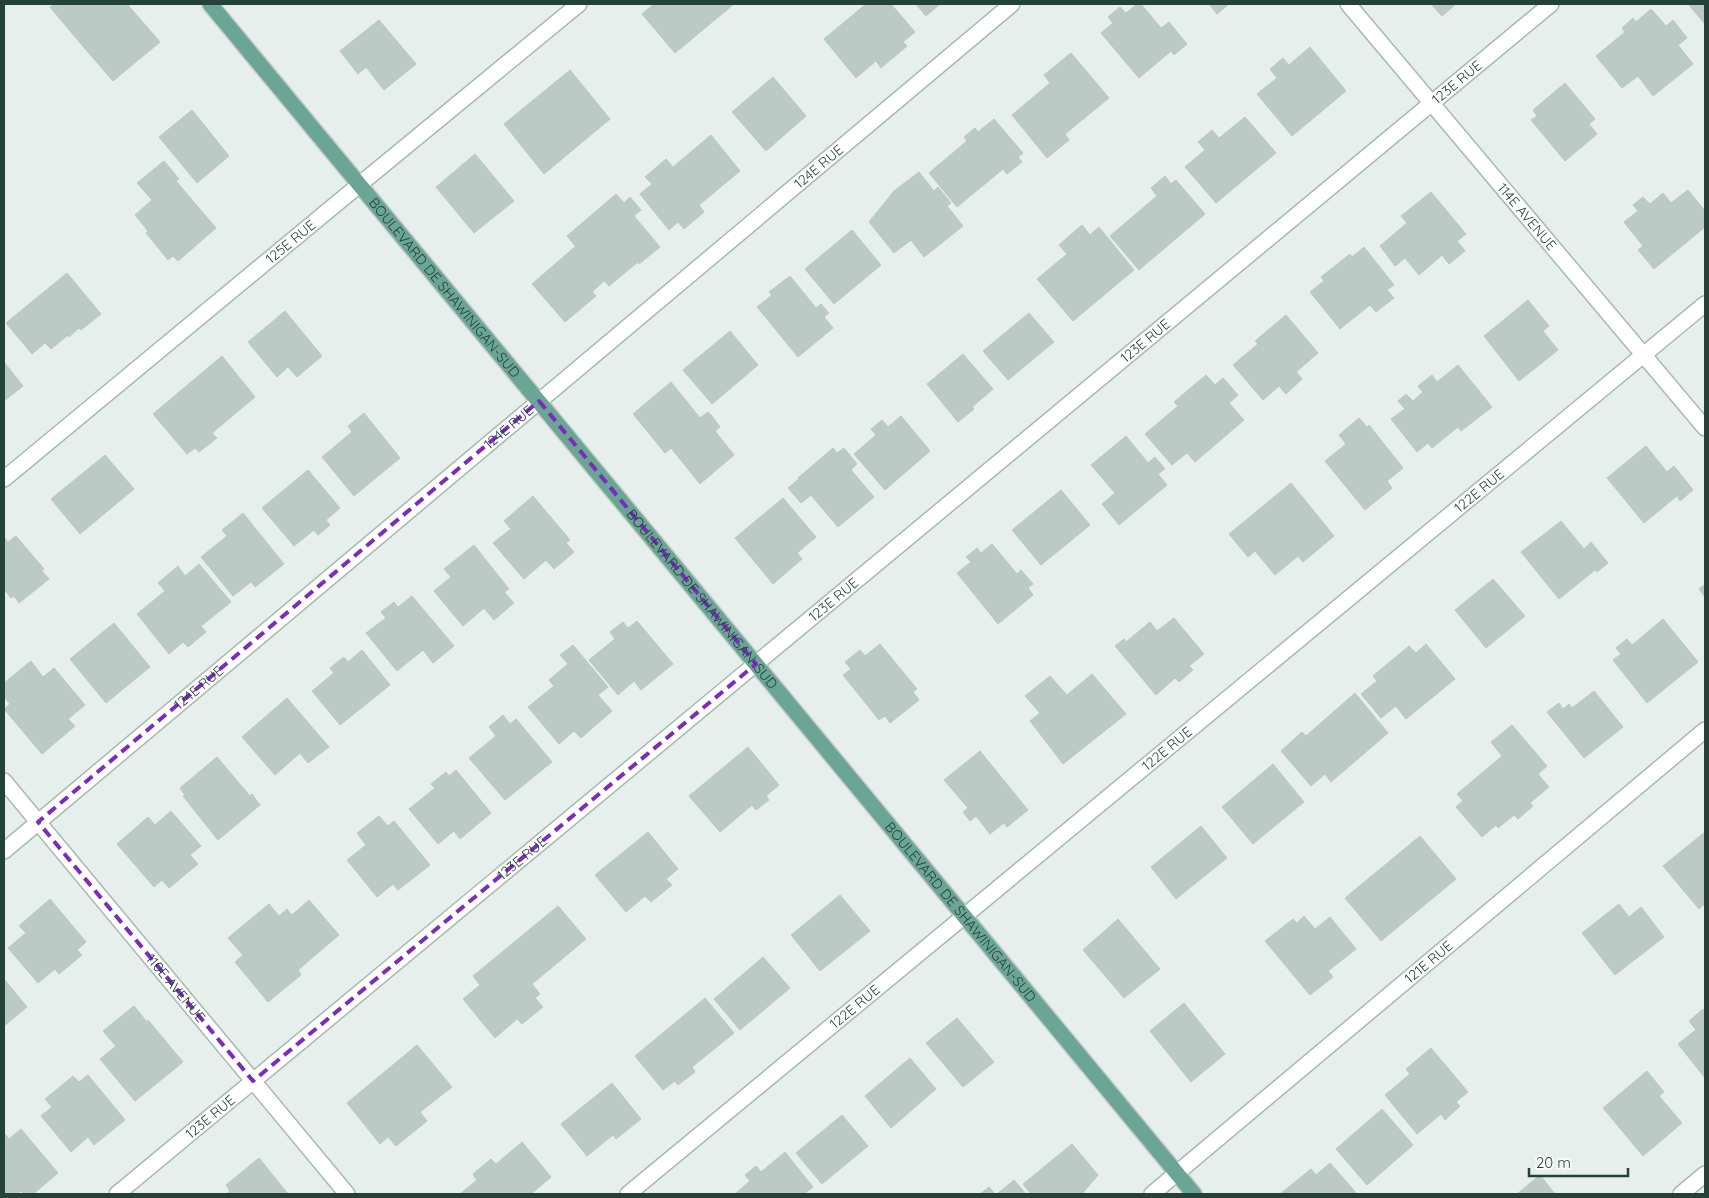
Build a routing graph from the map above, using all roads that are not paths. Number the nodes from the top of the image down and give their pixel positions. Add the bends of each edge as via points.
1 (210, 4) edge
2 (579, 4) edge
3 (1012, 4) edge
4 (1348, 4) edge
5 (1551, 4) edge
6 (1432, 103) junction
7 (359, 185) junction
8 (1705, 304) edge
9 (1643, 355) junction
10 (539, 401) junction
11 (1705, 428) edge
12 (4, 479) edge
13 (756, 664) junction
14 (1705, 730) edge
15 (4, 781) edge
16 (38, 822) junction
17 (4, 851) edge
18 (964, 916) junction
19 (253, 1081) junction
20 (1176, 1174) junction
21 (1705, 1174) edge
22 (117, 1194) edge
23 (347, 1194) edge
24 (628, 1194) edge
25 (1152, 1194) edge
26 (1194, 1194) edge
27 (1681, 1194) edge

1 - 7 main road, BOULEVARD DE SHAWINIGAN-SUD
2 - 7 street, 125E RUE
3 - 10 street, 124E RUE
4 - 6 street, 114E AVENUE
5 - 6 street, 123E RUE
6 - 9 street, 114E AVENUE
6 - 13 street, 123E RUE
7 - 10 main road, BOULEVARD DE SHAWINIGAN-SUD
7 - 12 street, 125E RUE
8 - 9 street, 122E RUE
9 - 11 street, 114E AVENUE
9 - 18 street, 122E RUE
10 - 13 main road, BOULEVARD DE SHAWINIGAN-SUD
10 - 16 street, 124E RUE
13 - 18 main road, BOULEVARD DE SHAWINIGAN-SUD
13 - 19 street, 123E RUE
14 - 20 street, 121E RUE
15 - 16 street, 110E AVENUE
16 - 17 street, 124E RUE
16 - 19 street, 110E AVENUE
18 - 20 main road, BOULEVARD DE SHAWINIGAN-SUD
18 - 24 street, 122E RUE
19 - 22 street, 123E RUE
19 - 23 street, 110E AVENUE
20 - 25 street, 121E RUE
20 - 26 main road, BOULEVARD DE SHAWINIGAN-SUD
21 - 27 street

